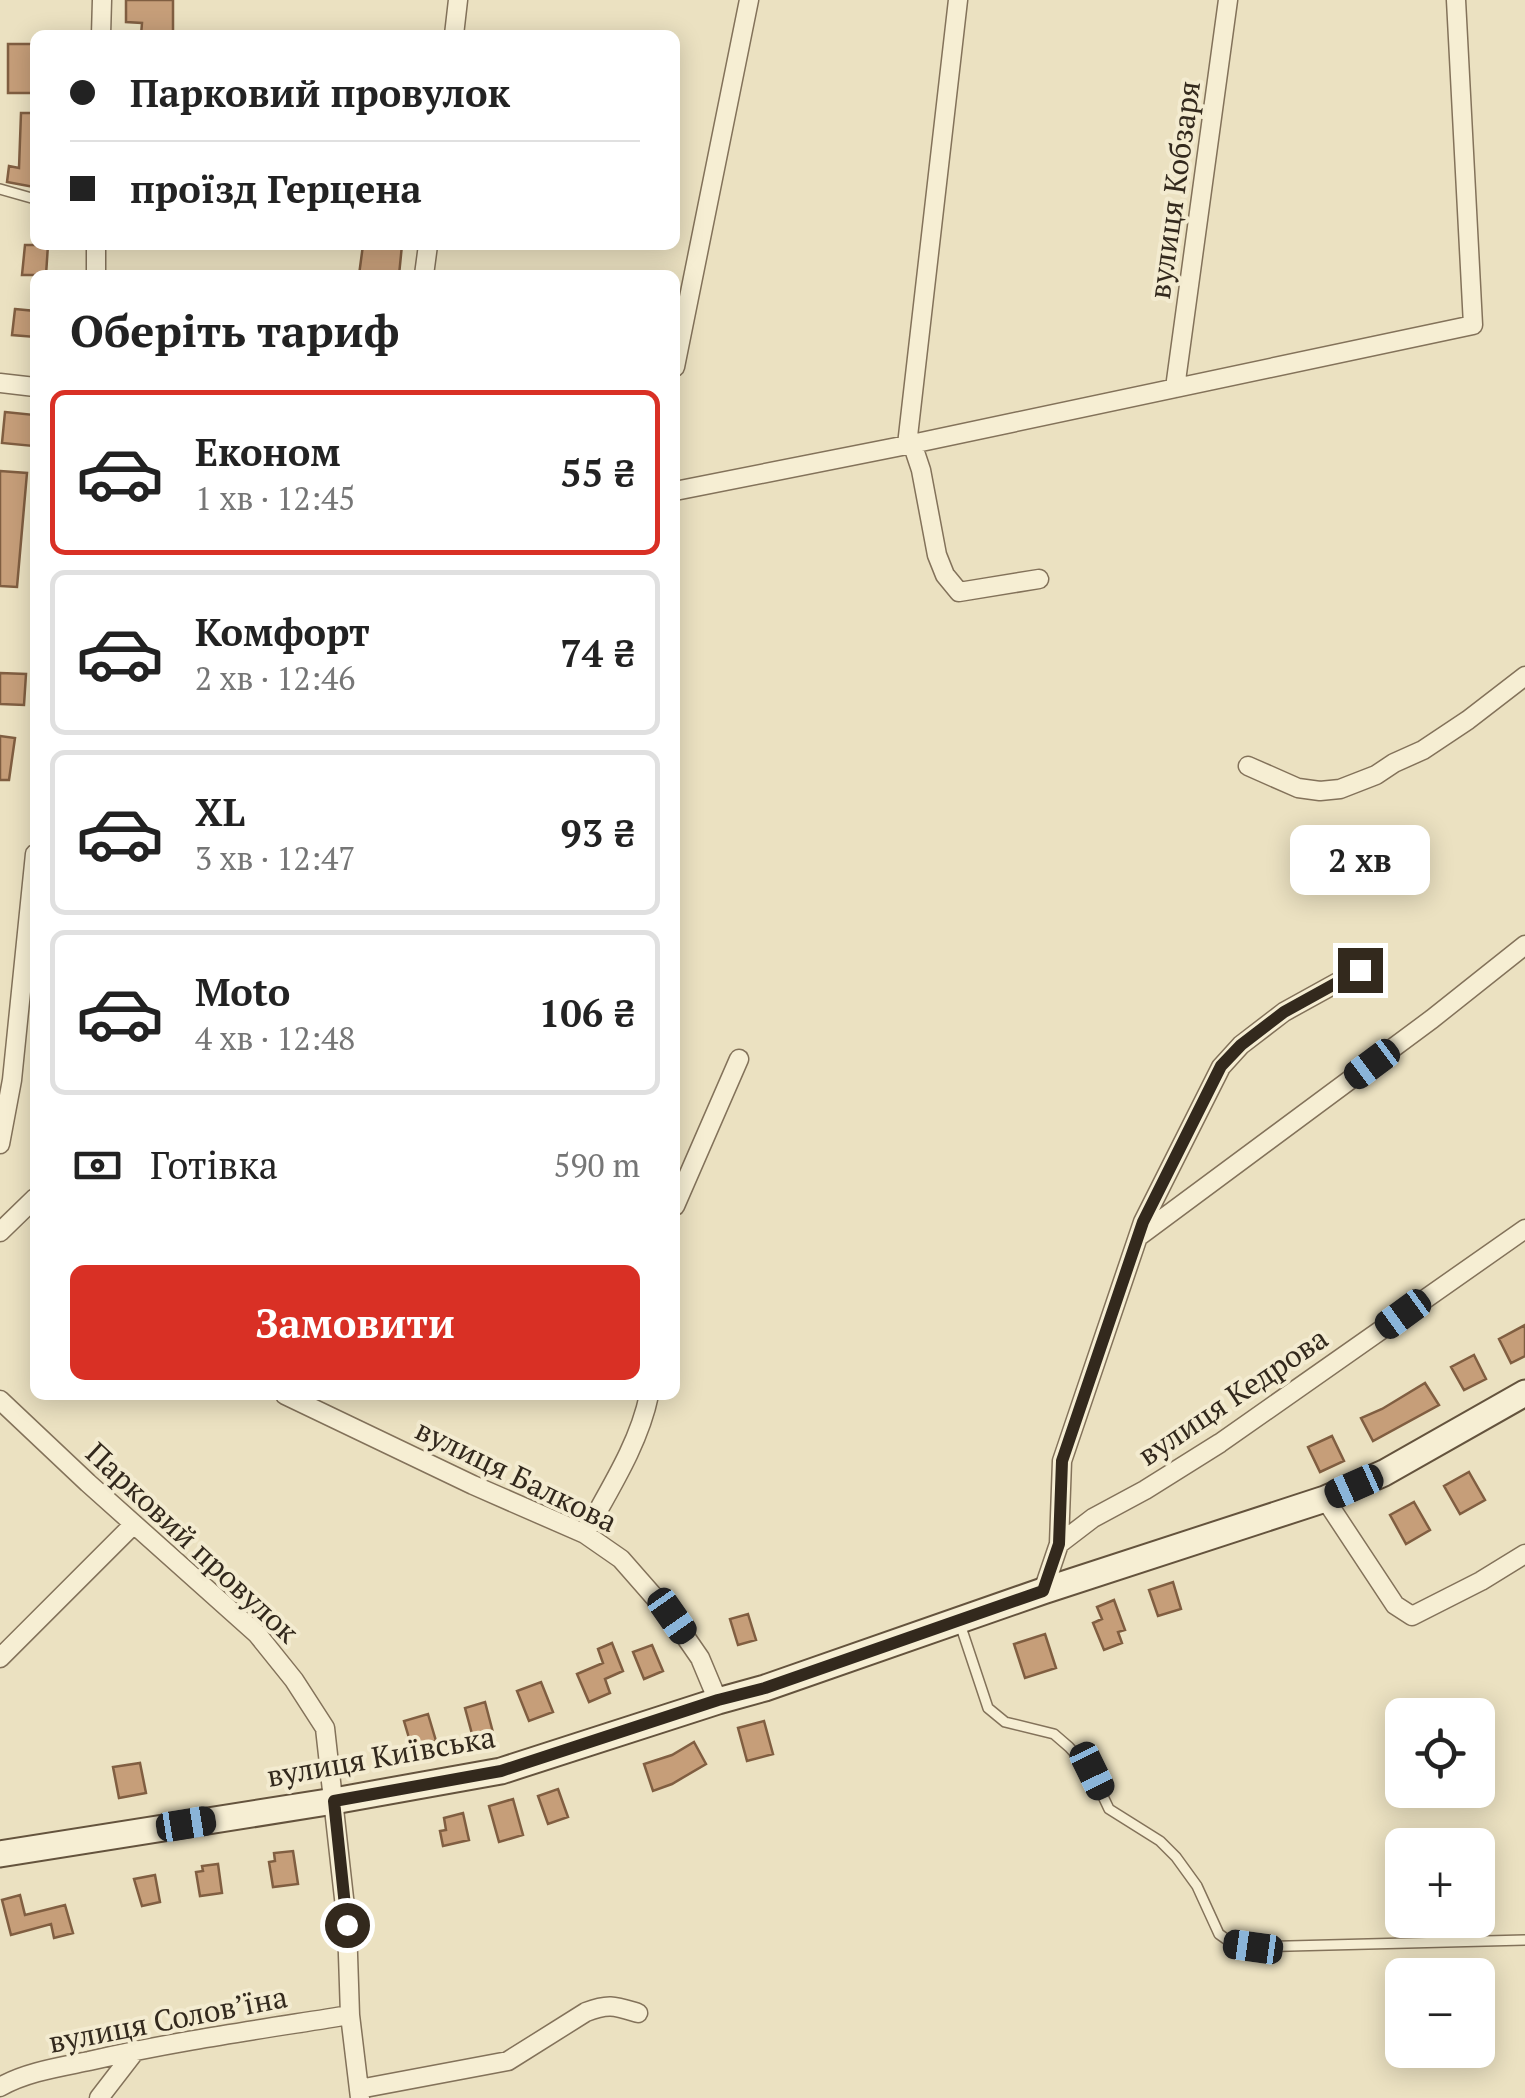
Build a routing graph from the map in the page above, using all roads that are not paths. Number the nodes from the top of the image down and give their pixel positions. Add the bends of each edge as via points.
1 (102, 0) edge
2 (458, 0) edge
3 (750, 0) edge
4 (958, 0) edge
5 (1228, 0) edge
6 (1456, 0) edge
7 (101, 30) edge
8 (455, 30) edge
9 (0, 189) edge
10 (30, 198) edge
11 (680, 343) edge
12 (0, 382) edge
13 (30, 386) edge
14 (1176, 388) junction
15 (909, 444) junction
16 (680, 490) edge
17 (1039, 580) dead end
18 (1525, 676) edge
19 (1248, 766) dead end
20 (30, 903) edge
21 (1525, 946) edge
22 (1360, 970) dead end
23 (739, 1059) dead end
24 (0, 1144) edge
25 (680, 1195) edge
26 (30, 1203) edge
27 (1525, 1229) edge
28 (0, 1232) edge
29 (1138, 1238) junction
30 (1525, 1393) edge
31 (0, 1400) edge
32 (296, 1400) edge
33 (648, 1400) edge
34 (1324, 1499) junction
35 (134, 1524) junction
36 (585, 1534) junction
37 (1059, 1544) junction
38 (1525, 1554) edge
39 (1043, 1591) junction
40 (960, 1622) junction
41 (0, 1658) edge
42 (718, 1700) junction
43 (334, 1801) junction
44 (0, 1854) edge
45 (1525, 1940) edge
46 (638, 2013) dead end
47 (350, 2014) junction
48 (136, 2050) junction
49 (0, 2088) edge
50 (359, 2093) edge
51 (99, 2098) edge

1 - 7 street
2 - 8 street
3 - 11 street
4 - 15 street
5 - 14 street, вулиця Кобзаря
6 - 14 street via 1472,326
9 - 10 lane
12 - 13 street
14 - 15 street
15 - 16 street
15 - 17 street via 921,470 937,555 959,592
18 - 19 street via 1423,750 1340,788 1298,788
20 - 24 street
21 - 29 street
22 - 29 street via 1284,1012 1221,1066
23 - 25 street
26 - 28 street
27 - 37 street, вулиця Кедрова via 1236,1432
29 - 37 street via 1062,1461
30 - 34 main road
31 - 35 street, Парковий провулок
32 - 36 street, вулиця Балкова
33 - 36 street
34 - 38 street via 1395,1605 1412,1616
34 - 39 main road
35 - 41 street
35 - 43 street, Парковий провулок via 257,1634 294,1680 325,1728
36 - 42 street, вулиця Балкова via 621,1559 672,1616
37 - 39 street
39 - 40 main road
40 - 42 main road, вулиця Київська
40 - 45 lane via 988,1708 1005,1722 1054,1734 1069,1746 1092,1771 1110,1808 1176,1857 1218,1934 1232,1944
42 - 43 main road, вулиця Київська via 501,1771
43 - 44 main road, вулиця Київська
43 - 47 street, Парковий провулок
46 - 50 street via 599,2007 508,2062
47 - 48 street, вулиця Соловʼїна
47 - 50 street, Парковий провулок
48 - 49 street, вулиця Соловʼїна
48 - 51 street

